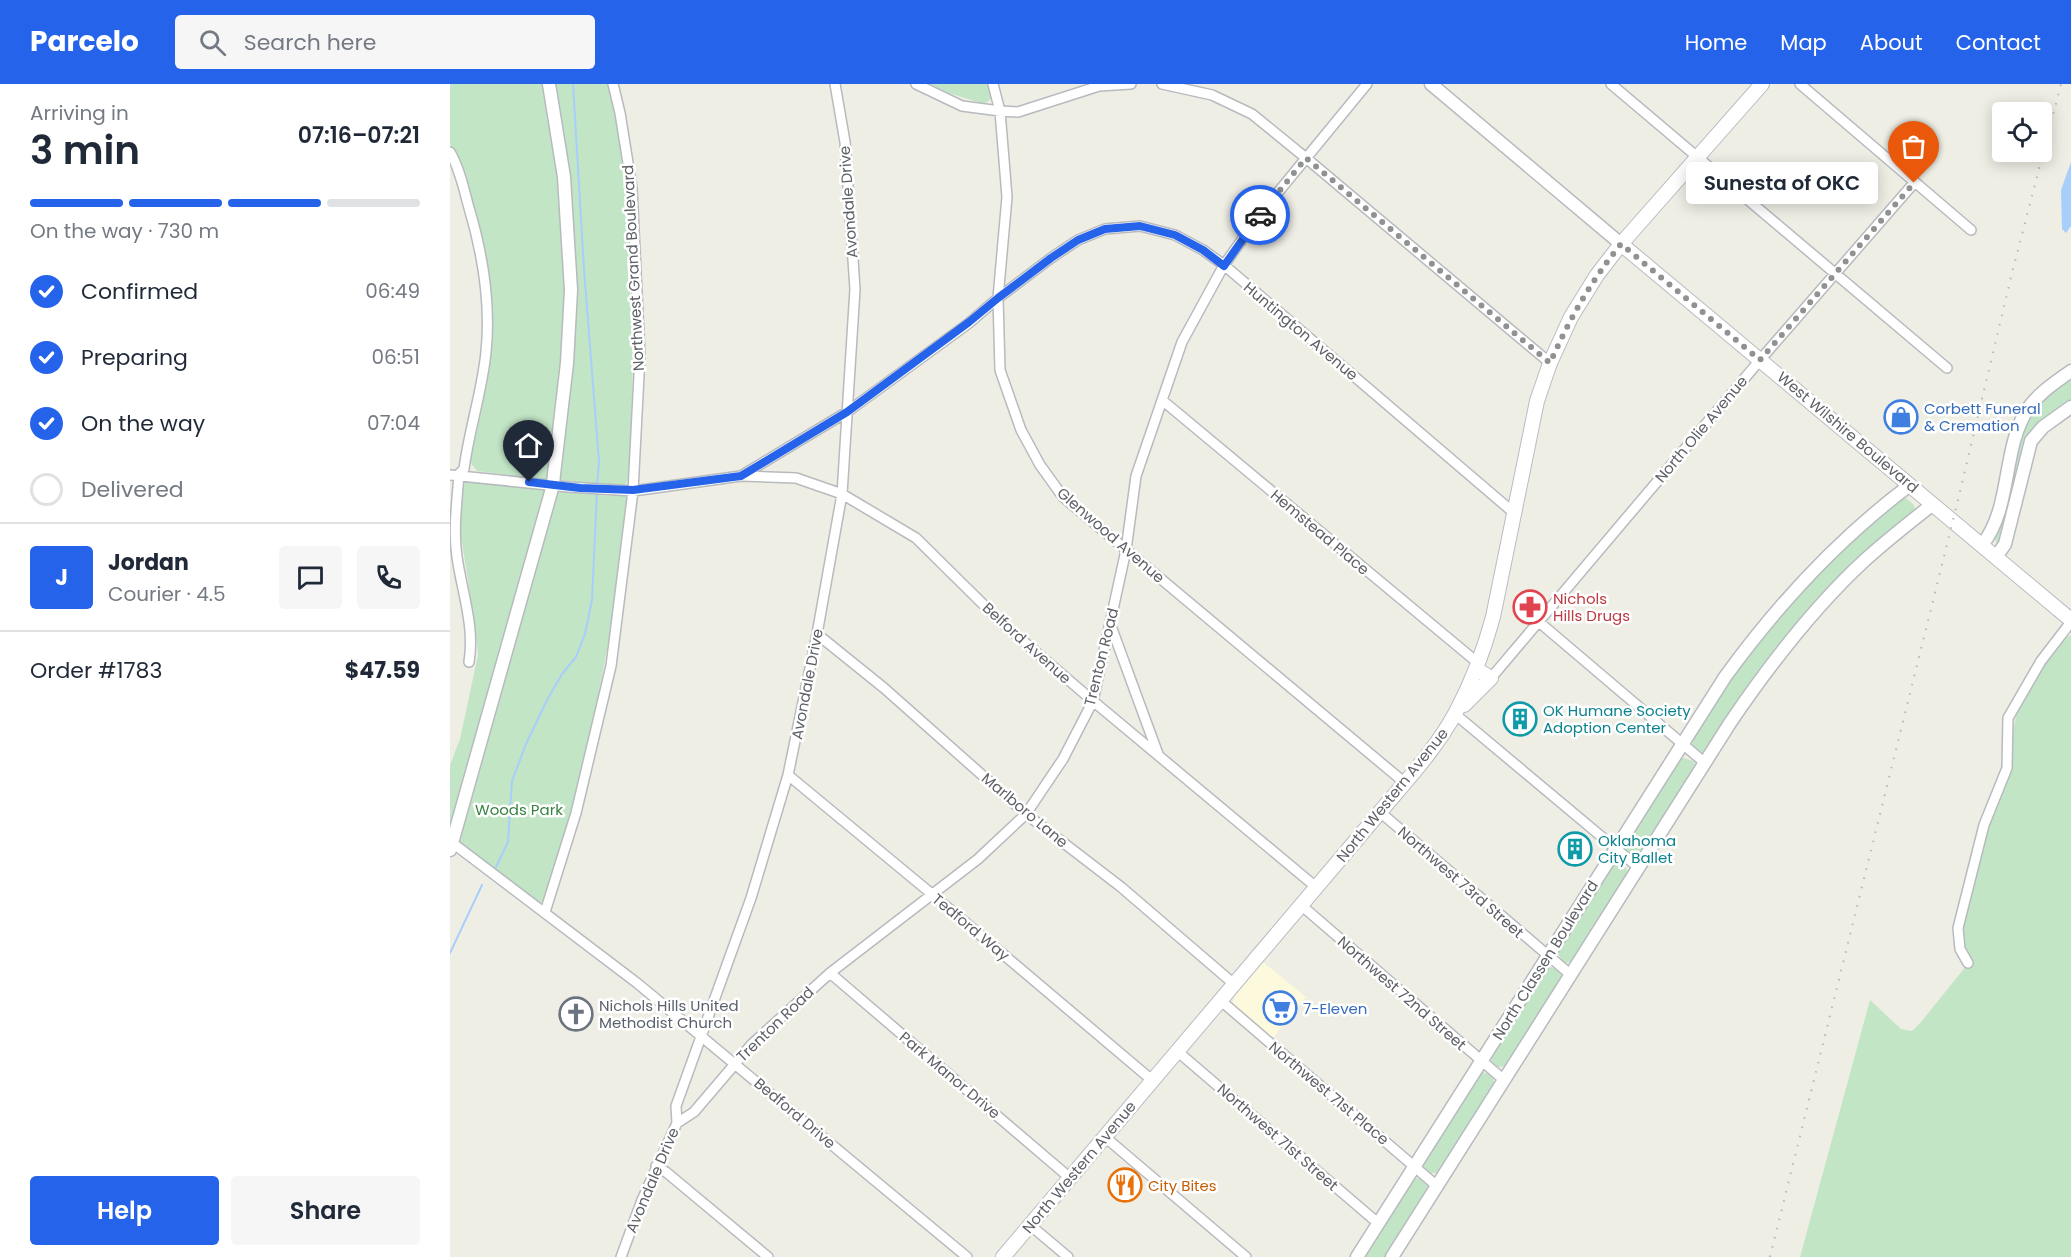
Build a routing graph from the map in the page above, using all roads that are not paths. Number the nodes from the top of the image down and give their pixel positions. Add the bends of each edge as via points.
1 (549, 84) edge
2 (613, 84) edge
3 (835, 84) edge
4 (916, 84) edge
5 (993, 84) edge
6 (1131, 84) edge
7 (1161, 84) edge
8 (1367, 84) edge
9 (1431, 84) edge
10 (1611, 84) edge
11 (1762, 84) edge
12 (1800, 84) edge
13 (1000, 111) junction
14 (450, 152) edge
15 (1699, 156) junction
16 (1306, 158) junction
17 (1914, 183) junction
18 (1971, 230) dead end
19 (1621, 244) junction
20 (1224, 266) junction
21 (1836, 274) junction
22 (998, 298) junction
23 (1760, 360) junction
24 (1550, 363) junction
25 (1947, 368) dead end
26 (2071, 371) edge
27 (1162, 400) junction
28 (2071, 407) edge
29 (847, 412) junction
30 (454, 474) edge
31 (741, 476) junction
32 (553, 485) junction
33 (1910, 485) junction
34 (633, 490) junction
35 (842, 494) junction
36 (1933, 504) junction
37 (1514, 513) junction
38 (1982, 545) junction
39 (1126, 550) junction
40 (1996, 557) junction
41 (2071, 621) edge
42 (1539, 622) junction
43 (1110, 624) junction
44 (817, 634) junction
45 (469, 662) dead end
46 (1477, 666) junction
47 (1491, 678) junction
48 (1093, 701) junction
49 (1455, 714) junction
50 (1682, 744) junction
51 (1159, 756) junction
52 (1705, 763) junction
53 (788, 775) junction
54 (1405, 783) junction
55 (1380, 812) junction
56 (1026, 814) junction
57 (451, 845) edge
58 (1616, 849) junction
59 (1639, 868) junction
60 (1316, 887) junction
61 (933, 895) junction
62 (1301, 905) junction
63 (545, 912) junction
64 (1548, 956) junction
65 (1968, 963) dead end
66 (830, 973) junction
67 (1571, 975) junction
68 (1234, 984) junction
69 (1220, 1000) junction
70 (701, 1035) junction
71 (1177, 1051) junction
72 (1481, 1061) junction
73 (735, 1063) junction
74 (1153, 1080) junction
75 (1504, 1080) junction
76 (677, 1123) junction
77 (1105, 1137) junction
78 (1415, 1166) junction
79 (656, 1167) junction
80 (1070, 1178) junction
81 (1437, 1186) junction
82 (1378, 1224) junction
83 (1030, 1225) junction
84 (621, 1257) edge
85 (768, 1257) edge
86 (967, 1257) edge
87 (1003, 1257) edge
88 (1068, 1257) edge
89 (1245, 1257) edge
90 (1357, 1257) edge
91 (1392, 1257) edge

1 - 32 street via 564,177 571,290
2 - 34 street, Northwest Grand Boulevard via 632,188 640,356
3 - 29 street, Avondale Drive via 844,142 855,289
4 - 13 street via 962,106
5 - 13 street, Glenwood Avenue
6 - 13 street via 1098,86 1018,112
7 - 16 street via 1212,95 1252,114
8 - 16 street, Trenton Road
9 - 19 street, West Wilshire Boulevard
10 - 15 street
11 - 15 main road, North Western Avenue
12 - 17 street
13 - 22 street, Glenwood Avenue via 1007,197
14 - 30 street via 476,229 488,310 486,353 464,469
15 - 19 main road, North Western Avenue
15 - 21 street
16 - 20 street, Trenton Road
16 - 24 street
17 - 18 street
17 - 21 street, North Olie Avenue
19 - 23 main road, West Wilshire Boulevard
19 - 24 main road, North Western Avenue via 1585,293
20 - 22 street, Huntington Avenue via 1175,235 1140,226 1105,229 1078,240
20 - 27 street, Trenton Road via 1182,342
20 - 37 street, Huntington Avenue
21 - 23 street, North Olie Avenue
21 - 25 street
22 - 29 street, Huntington Avenue
22 - 39 street, Glenwood Avenue via 1000,370 1021,430 1063,497
23 - 33 main road, West Wilshire Boulevard
23 - 42 street, North Olie Avenue
24 - 37 main road, North Western Avenue via 1533,420
26 - 38 street via 2038,397 2025,414 1993,532
27 - 39 street, Trenton Road via 1136,476
27 - 46 street, Hemstead Place
28 - 40 street via 2031,441 2005,544
29 - 31 street, Huntington Avenue
29 - 35 street, Avondale Drive
30 - 32 street, Huntington Avenue
30 - 45 street via 457,557 472,645
31 - 34 street, Huntington Avenue
31 - 35 street, Belford Avenue via 796,478
32 - 34 street, Huntington Avenue
32 - 57 street
33 - 36 main road, West Wilshire Boulevard
33 - 50 street, North Classen Boulevard via 1843,541 1794,590 1732,668
34 - 63 street, Northwest Grand Boulevard via 611,666 576,813
35 - 44 street, Avondale Drive
35 - 48 street, Belford Avenue via 916,538 1001,622
36 - 38 main road, West Wilshire Boulevard
36 - 52 street, North Classen Boulevard via 1866,560 1811,616 1762,676
37 - 46 main road, North Western Avenue via 1493,617
38 - 40 main road, West Wilshire Boulevard
39 - 43 street, Trenton Road
39 - 54 street, Glenwood Avenue
40 - 41 main road, West Wilshire Boulevard
41 - 65 street via 2041,661 2008,718 2007,768 1984,825 1958,928 1960,949
42 - 47 street, North Olie Avenue
42 - 50 street
43 - 48 street, Trenton Road
43 - 51 street
44 - 53 street, Avondale Drive
44 - 56 street, Marlboro Lane
46 - 47 main road
46 - 49 main road, North Western Avenue
47 - 49 main road
48 - 51 street, Belford Avenue
48 - 56 street, Trenton Road via 1063,759
49 - 54 main road, North Western Avenue
49 - 58 street
50 - 52 street
50 - 58 street, North Classen Boulevard
51 - 60 street, Belford Avenue
52 - 59 street, North Classen Boulevard
53 - 61 street, Tedford Way
53 - 70 street, Avondale Drive via 751,898
54 - 55 main road, North Western Avenue
55 - 60 main road, North Western Avenue
55 - 64 street, Northwest 73rd Street
56 - 61 street, Trenton Road
56 - 68 street, Marlboro Lane via 1121,887
57 - 63 street, Bedford Drive
58 - 59 street
58 - 64 street, North Classen Boulevard
59 - 67 street, North Classen Boulevard
60 - 62 main road, North Western Avenue
61 - 66 street, Trenton Road
61 - 74 street, Tedford Way
62 - 68 main road, North Western Avenue
62 - 72 street, Northwest 72nd Street
63 - 70 street, Bedford Drive
64 - 67 street, Northwest 73rd Street
64 - 72 street, North Classen Boulevard
66 - 73 street, Trenton Road
66 - 80 street, Park Manor Drive
67 - 75 street, North Classen Boulevard
68 - 69 main road, North Western Avenue
69 - 71 main road, North Western Avenue
69 - 78 street, Northwest 71st Place
70 - 73 street, Bedford Drive
70 - 76 street, Avondale Drive via 676,1106
71 - 74 main road, North Western Avenue
71 - 82 street, Northwest 71st Street
72 - 75 street, Northwest 72nd Street
72 - 78 street, North Classen Boulevard
73 - 76 street, Trenton Road via 694,1112
73 - 86 street, Bedford Drive
74 - 77 main road, North Western Avenue
75 - 81 street, North Classen Boulevard
76 - 79 street, Avondale Drive
77 - 80 main road, North Western Avenue
77 - 89 street
78 - 81 street, Northwest 71st Place
78 - 82 street, North Classen Boulevard
79 - 84 street, Avondale Drive
79 - 85 street
80 - 83 main road, North Western Avenue
81 - 91 street, North Classen Boulevard
82 - 90 street, North Classen Boulevard
83 - 87 main road, North Western Avenue
83 - 88 street

